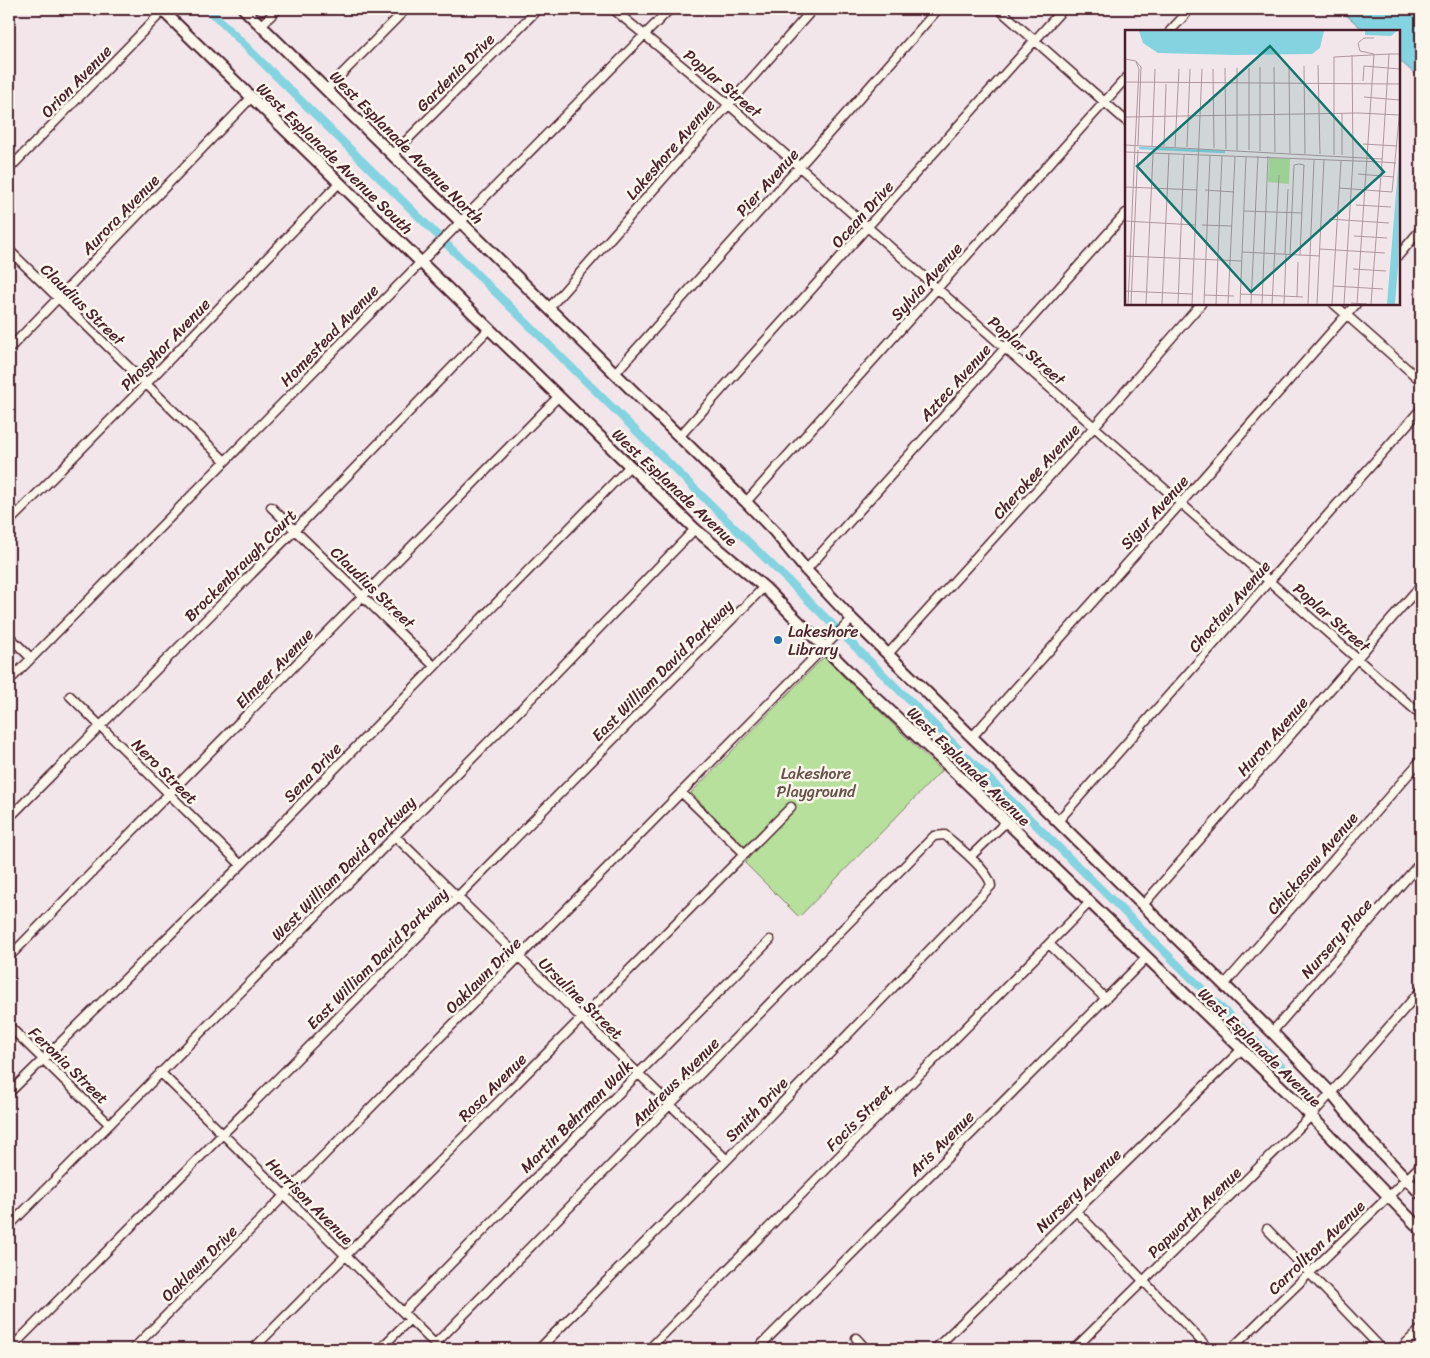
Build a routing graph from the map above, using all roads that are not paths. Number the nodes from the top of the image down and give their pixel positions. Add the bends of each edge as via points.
1 (244, 9) edge
2 (278, 9) edge
3 (406, 9) edge
4 (538, 9) edge
5 (613, 9) edge
6 (670, 9) edge
7 (813, 9) edge
8 (938, 9) edge
9 (999, 9) edge
10 (1064, 9) edge
11 (162, 10) edge
12 (1185, 15) dead end
13 (261, 25) junction
14 (1171, 30) edge
15 (645, 35) junction
16 (1036, 41) junction
17 (1125, 79) edge
18 (326, 89) junction
19 (251, 98) junction
20 (1104, 101) junction
21 (728, 104) junction
22 (1125, 120) edge
23 (393, 154) junction
24 (800, 167) junction
25 (9, 169) edge
26 (339, 184) junction
27 (1125, 214) edge
28 (461, 221) junction
29 (868, 228) junction
30 (1421, 229) edge
31 (9, 250) edge
32 (1400, 254) edge
33 (420, 262) junction
34 (937, 289) junction
35 (58, 299) junction
36 (1200, 305) edge
37 (1335, 305) edge
38 (1355, 305) edge
39 (549, 308) junction
40 (1346, 315) junction
41 (489, 330) junction
42 (1004, 348) junction
43 (9, 349) edge
44 (615, 373) junction
45 (1421, 380) edge
46 (146, 384) junction
47 (558, 397) junction
48 (1421, 409) edge
49 (1094, 427) junction
50 (679, 437) junction
51 (225, 462) junction
52 (630, 466) junction
53 (746, 502) junction
54 (1181, 503) junction
55 (271, 506) dead end
56 (9, 522) edge
57 (695, 529) junction
58 (295, 530) junction
59 (806, 570) junction
60 (1270, 581) junction
61 (1421, 585) edge
62 (764, 587) junction
63 (363, 596) junction
64 (849, 621) junction
65 (9, 636) edge
66 (828, 643) junction
67 (888, 654) junction
68 (32, 658) junction
69 (1358, 658) junction
70 (434, 666) junction
71 (9, 681) edge
72 (70, 696) dead end
73 (1421, 715) edge
74 (99, 725) junction
75 (972, 736) junction
76 (1421, 760) edge
77 (682, 792) junction
78 (169, 795) junction
79 (791, 807) dead end
80 (9, 818) edge
81 (1058, 821) junction
82 (1006, 822) junction
83 (394, 836) junction
84 (745, 854) junction
85 (970, 857) junction
86 (1421, 862) edge
87 (241, 865) junction
88 (457, 897) junction
89 (1089, 903) junction
90 (1143, 905) junction
91 (770, 940) dead end
92 (1049, 944) junction
93 (9, 957) edge
94 (520, 957) junction
95 (1146, 958) junction
96 (1224, 985) junction
97 (1421, 990) edge
98 (1105, 998) junction
99 (582, 1017) junction
100 (9, 1026) edge
101 (1272, 1032) junction
102 (1240, 1050) junction
103 (42, 1059) junction
104 (160, 1072) junction
105 (638, 1072) junction
106 (9, 1093) edge
107 (1331, 1093) junction
108 (671, 1105) junction
109 (1311, 1116) junction
110 (109, 1124) junction
111 (223, 1134) junction
112 (726, 1160) junction
113 (1421, 1165) edge
114 (1406, 1179) junction
115 (1421, 1194) edge
116 (285, 1196) junction
117 (1389, 1196) junction
118 (1076, 1211) junction
119 (9, 1226) edge
120 (1267, 1229) dead end
121 (1421, 1230) edge
122 (346, 1256) junction
123 (1310, 1273) junction
124 (1143, 1281) junction
125 (403, 1312) junction
126 (410, 1319) junction
127 (1421, 1329) edge
128 (856, 1338) dead end
129 (438, 1346) edge
130 (10, 1349) edge
131 (133, 1349) edge
132 (253, 1349) edge
133 (380, 1349) edge
134 (539, 1349) edge
135 (648, 1349) edge
136 (757, 1349) edge
137 (866, 1349) edge
138 (935, 1349) edge
139 (1074, 1349) edge
140 (1210, 1349) edge
141 (1231, 1349) edge
142 (1382, 1349) edge
143 (1400, 1349) edge

1 - 13 main road, West Esplanade Avenue North
2 - 13 street
3 - 18 street
4 - 23 street, Gardenia Drive
5 - 15 street, Poplar Street
6 - 15 street, Homestead Avenue
7 - 21 street, Lakeshore Avenue
8 - 24 street, Pier Avenue
9 - 16 street
10 - 16 street, Ocean Drive
11 - 19 main road, West Esplanade Avenue South
11 - 25 street, Orion Avenue
12 - 14 street
13 - 18 main road, West Esplanade Avenue North
15 - 21 street, Poplar Street
15 - 28 street, Homestead Avenue
16 - 20 street
16 - 29 street, Ocean Drive
17 - 20 street, Sylvia Avenue
18 - 23 main road, West Esplanade Avenue North
19 - 26 main road, West Esplanade Avenue South
19 - 35 street, Aurora Avenue
20 - 22 street
20 - 34 street, Sylvia Avenue
21 - 24 street, Poplar Street
21 - 39 street, Lakeshore Avenue
23 - 28 main road, West Esplanade Avenue North
24 - 29 street, Poplar Street
24 - 44 street, Pier Avenue
26 - 33 main road, West Esplanade Avenue South
26 - 46 street, Phosphor Avenue
27 - 42 street, Aztec Avenue
28 - 33 street, Homestead Avenue
28 - 39 main road, West Esplanade Avenue North
29 - 34 street, Poplar Street
29 - 50 street, Ocean Drive
30 - 32 street
31 - 35 street, Claudius Street
33 - 41 main road, West Esplanade Avenue South
33 - 51 street, Homestead Avenue
34 - 42 street, Poplar Street
34 - 53 street, Sylvia Avenue
35 - 43 street, Aurora Avenue
35 - 46 street, Claudius Street
36 - 49 street, Cherokee Avenue
37 - 40 street
38 - 40 street, Sigur Avenue
39 - 44 main road, West Esplanade Avenue
40 - 45 street
40 - 54 street, Sigur Avenue
41 - 47 main road, West Esplanade Avenue
41 - 58 street, Brockenbraugh Court
42 - 49 street, Poplar Street
42 - 59 street, Aztec Avenue
44 - 50 main road, West Esplanade Avenue
46 - 51 street, Claudius Street
46 - 56 street, Phosphor Avenue
47 - 52 main road, West Esplanade Avenue
47 - 63 street, Elmeer Avenue
48 - 60 street, Choctaw Avenue
49 - 54 street, Poplar Street
49 - 67 street, Cherokee Avenue
50 - 53 main road, West Esplanade Avenue
51 - 68 street, Homestead Avenue
52 - 57 main road, West Esplanade Avenue
52 - 70 street, Sena Drive
53 - 59 main road, West Esplanade Avenue
54 - 60 street, Poplar Street
54 - 75 street, Sigur Avenue
55 - 58 street, Claudius Street
57 - 62 main road, West Esplanade Avenue
57 - 83 street, West William David Parkway
58 - 63 street, Claudius Street
58 - 74 street, Brockenbraugh Court
59 - 64 main road, West Esplanade Avenue
60 - 69 street, Poplar Street
60 - 81 street, Choctaw Avenue
61 - 69 street, Huron Avenue
62 - 66 main road, West Esplanade Avenue
62 - 88 street, East William David Parkway
63 - 70 street, Claudius Street
63 - 78 street, Elmeer Avenue
64 - 66 street, Oaklawn Drive
64 - 67 main road, West Esplanade Avenue
65 - 68 street
66 - 77 street, Oaklawn Drive
66 - 82 main road, West Esplanade Avenue via 853,676
67 - 75 main road, West Esplanade Avenue
68 - 71 street, Homestead Avenue
69 - 73 street, Poplar Street
69 - 90 street, Huron Avenue
70 - 87 street, Sena Drive
72 - 74 street, Nero Street
74 - 78 street, Nero Street
74 - 80 street, Brockenbraugh Court
75 - 81 main road, West Esplanade Avenue
76 - 96 street, Chickasaw Avenue
77 - 84 street
77 - 94 street, Oaklawn Drive
78 - 87 street, Nero Street
78 - 93 street, Elmeer Avenue
79 - 84 street, Rosa Avenue
81 - 90 main road, West Esplanade Avenue
82 - 85 street
82 - 89 main road, West Esplanade Avenue
83 - 88 street, Ursuline Street
83 - 104 street, West William David Parkway
84 - 99 street, Rosa Avenue
85 - 108 street, Andrews Avenue via 944,835 934,836
85 - 112 street, Smith Drive via 991,880 991,886
86 - 101 street, Nursery Place
87 - 103 street, Sena Drive
88 - 94 street, Ursuline Street
88 - 111 street, East William David Parkway
89 - 92 street, Focis Street
89 - 95 main road, West Esplanade Avenue
90 - 96 main road, West Esplanade Avenue
91 - 105 street, Martin Behrman Walk
92 - 98 street
92 - 135 street, Focis Street
94 - 99 street, Ursuline Street
94 - 116 street, Oaklawn Drive
95 - 98 street, Aris Avenue
95 - 102 main road, West Esplanade Avenue
96 - 101 main road, West Esplanade Avenue
97 - 107 street, Papworth Avenue
98 - 136 street, Aris Avenue
99 - 105 street, Ursuline Street
99 - 122 street, Rosa Avenue
100 - 103 street, Feronia Street
101 - 107 main road, West Esplanade Avenue
102 - 109 main road, West Esplanade Avenue
102 - 118 street, Nursery Avenue
103 - 106 street, Sena Drive
103 - 110 street, Feronia Street
104 - 110 street, West William David Parkway
104 - 111 street, Harrison Avenue
105 - 108 street, Ursuline Street
105 - 125 street, Martin Behrman Walk
107 - 109 street, Papworth Avenue
107 - 114 main road, West Esplanade Avenue
108 - 112 street, Ursuline Street
108 - 129 street, Andrews Avenue
109 - 117 main road, West Esplanade Avenue
109 - 124 street, Papworth Avenue
110 - 119 street, West William David Parkway
111 - 116 street, Harrison Avenue
111 - 130 street, East William David Parkway
112 - 134 street, Smith Drive
113 - 114 street, Carrollton Avenue
114 - 115 main road, West Esplanade Avenue
114 - 117 street, Carrollton Avenue
116 - 122 street, Harrison Avenue
116 - 131 street, Oaklawn Drive
117 - 121 main road, West Esplanade Avenue
117 - 123 street, Carrollton Avenue
118 - 124 street
118 - 138 street, Nursery Avenue
120 - 123 street
122 - 125 street, Harrison Avenue
122 - 132 street, Rosa Avenue
123 - 141 street, Carrollton Avenue
123 - 142 street
124 - 139 street, Papworth Avenue
124 - 140 street
125 - 126 street, Harrison Avenue
126 - 129 street, Harrison Avenue
126 - 133 street
127 - 143 street
128 - 137 street

